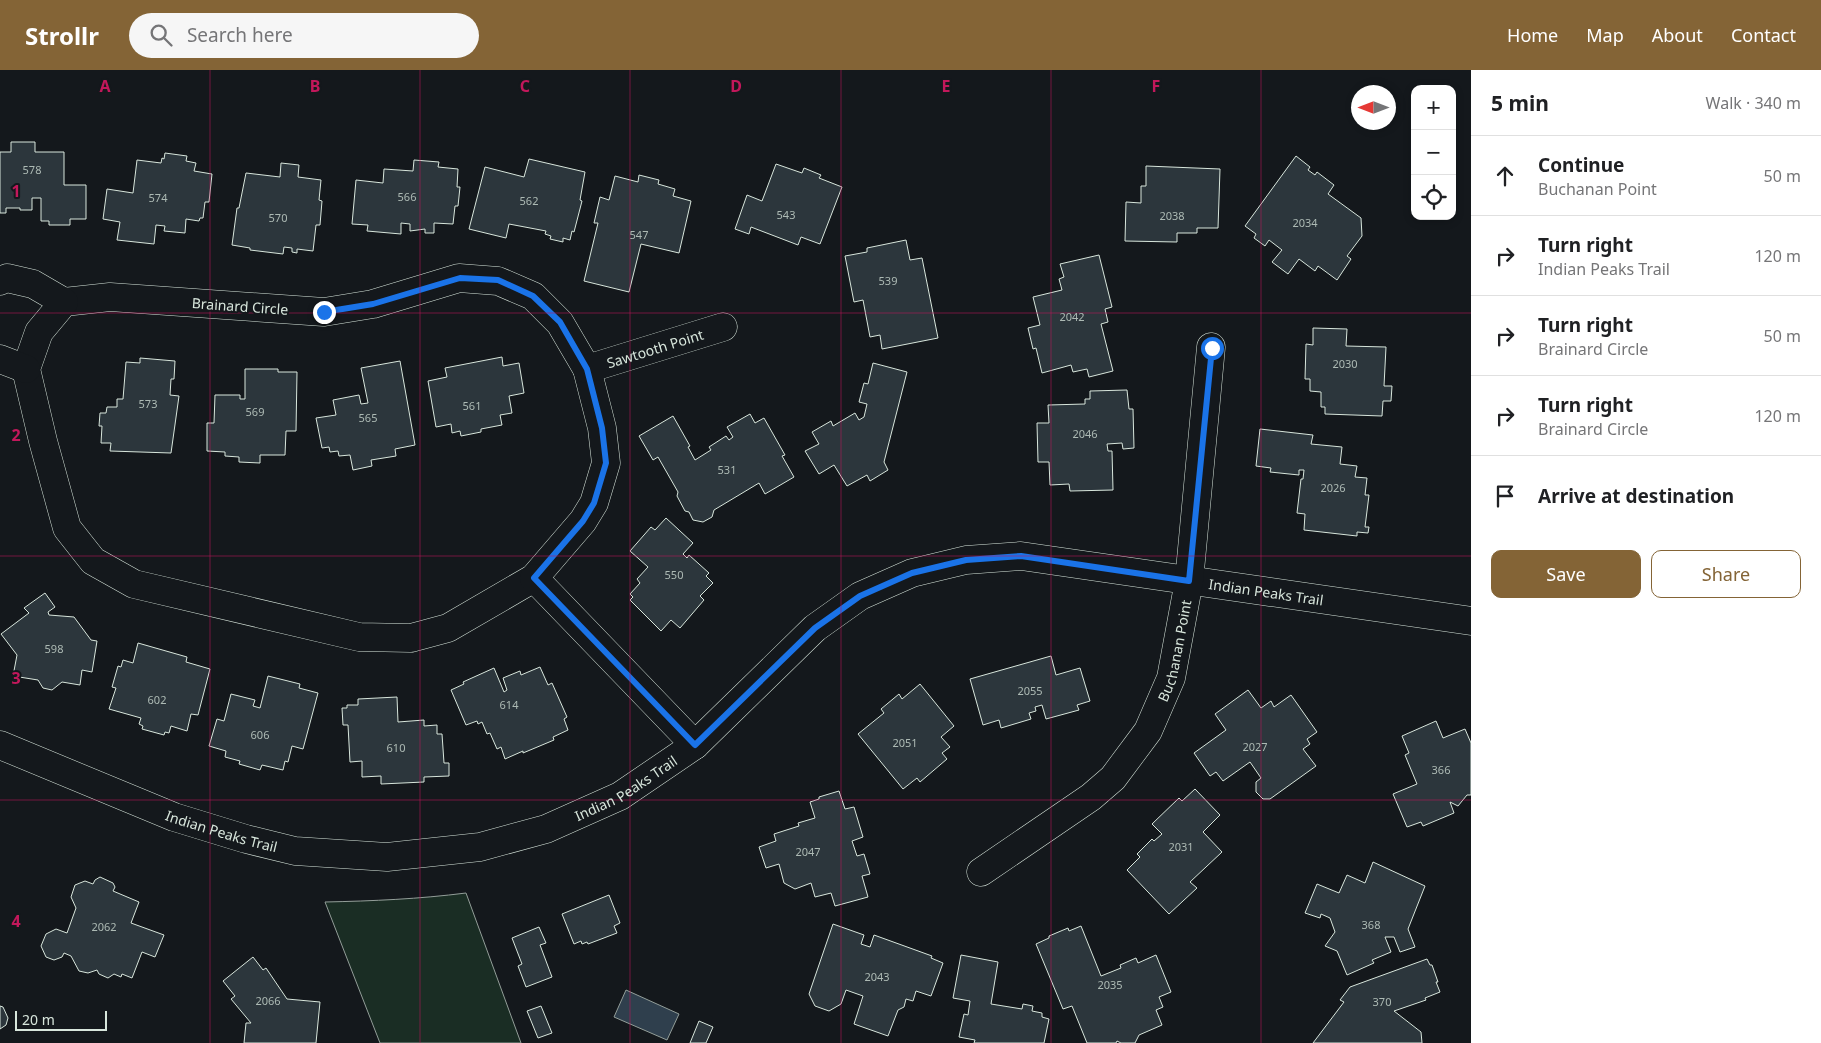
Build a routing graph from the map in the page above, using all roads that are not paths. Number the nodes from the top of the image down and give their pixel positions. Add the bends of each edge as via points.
1 (0, 281) edge
2 (64, 302) junction
3 (723, 327) dead end
4 (1212, 348) dead end
5 (0, 359) edge
6 (26, 368) junction
7 (587, 369) junction
8 (534, 578) junction
9 (1189, 581) junction
10 (1471, 621) edge
11 (0, 745) edge
12 (695, 745) junction
13 (981, 872) dead end

1 - 2 street via 7,278 33,284
2 - 6 street via 39,332
2 - 7 street, Brainard Circle via 110,297 324,312 373,304 460,278 498,280 533,296 560,322
3 - 7 street, Sawtooth Point
4 - 9 street, Buchanan Point
5 - 6 street
6 - 8 street, Brainard Circle via 67,528 94,561 134,584 360,637 411,638 448,628
7 - 8 street, Brainard Circle via 602,428 606,463 594,503 583,521
8 - 12 street
9 - 10 street, Indian Peaks Trail
9 - 12 street, Indian Peaks Trail via 1021,556 966,560 912,573 860,596 815,628
9 - 13 street, Buchanan Point via 1171,678 1148,731 1112,778 1091,797
11 - 12 street, Indian Peaks Trail via 174,817 246,839 295,851 387,857 480,847 546,829 620,796

